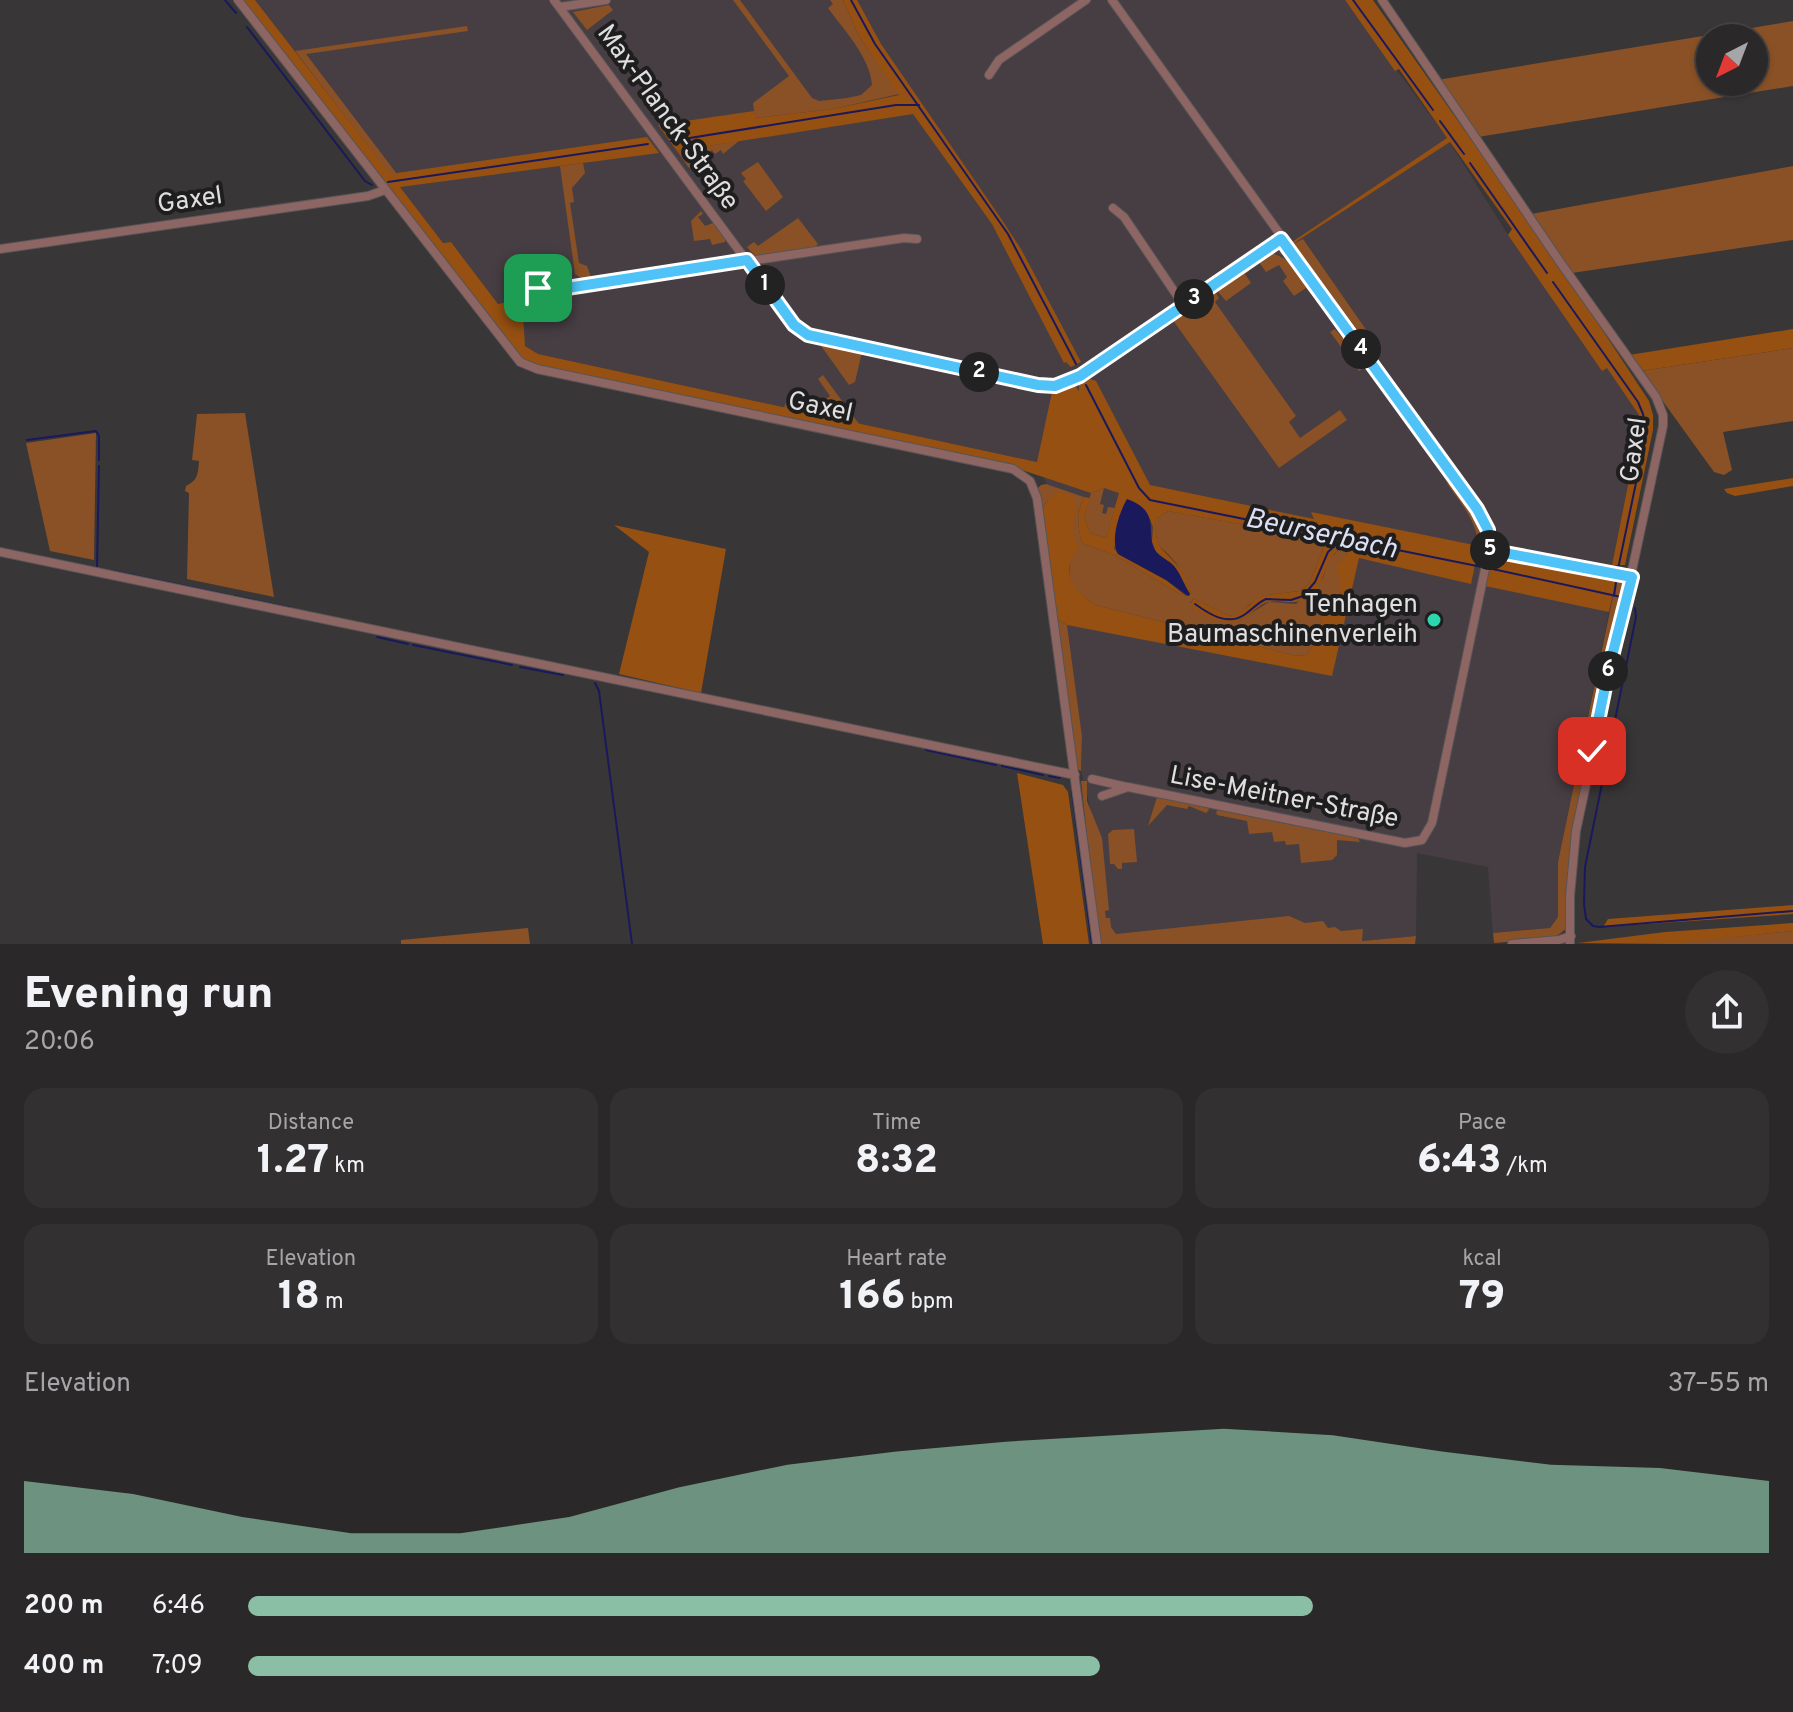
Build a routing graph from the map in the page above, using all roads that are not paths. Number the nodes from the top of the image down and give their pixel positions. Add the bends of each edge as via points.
1 (238, 0) edge
2 (606, 0) edge
3 (1086, 0) edge
4 (1112, 0) edge
5 (1382, 0) edge
6 (557, 4) edge
7 (989, 75) dead end
8 (385, 190) junction
9 (1113, 208) dead end
10 (917, 239) dead end
11 (1281, 239) junction
12 (0, 249) edge
13 (747, 260) junction
14 (538, 288) dead end
15 (1184, 306) junction
16 (1489, 550) junction
17 (0, 552) edge
18 (1632, 577) junction
19 (1075, 775) junction
20 (1092, 779) dead end
21 (1128, 787) junction
22 (1102, 796) dead end
23 (1570, 940) edge
24 (1097, 944) edge
25 (1512, 944) edge

1 - 8 street, Gaxel
2 - 6 street
3 - 7 street via 999,60
4 - 11 street, Lise-Meitner-Straße
5 - 18 street, Gaxel via 1656,397 1663,426
6 - 13 street, Max-Planck-Straße
8 - 12 street, Gaxel
8 - 19 street, Gaxel via 520,362 1023,474 1037,498
9 - 15 street
10 - 13 street
11 - 15 street, Max-Planck-Straße
11 - 16 street, Lise-Meitner-Straße via 1477,509 1488,530
13 - 14 street via 554,290
13 - 15 street, Max-Planck-Straße via 794,325 808,335 1048,387 1080,376
16 - 18 street
16 - 21 street, Lise-Meitner-Straße via 1432,823 1422,840 1405,843
17 - 19 street
18 - 23 street, Gaxel via 1576,831
19 - 24 street, Gaxel
20 - 21 street, Lise-Meitner-Straße
21 - 22 street
23 - 25 street

